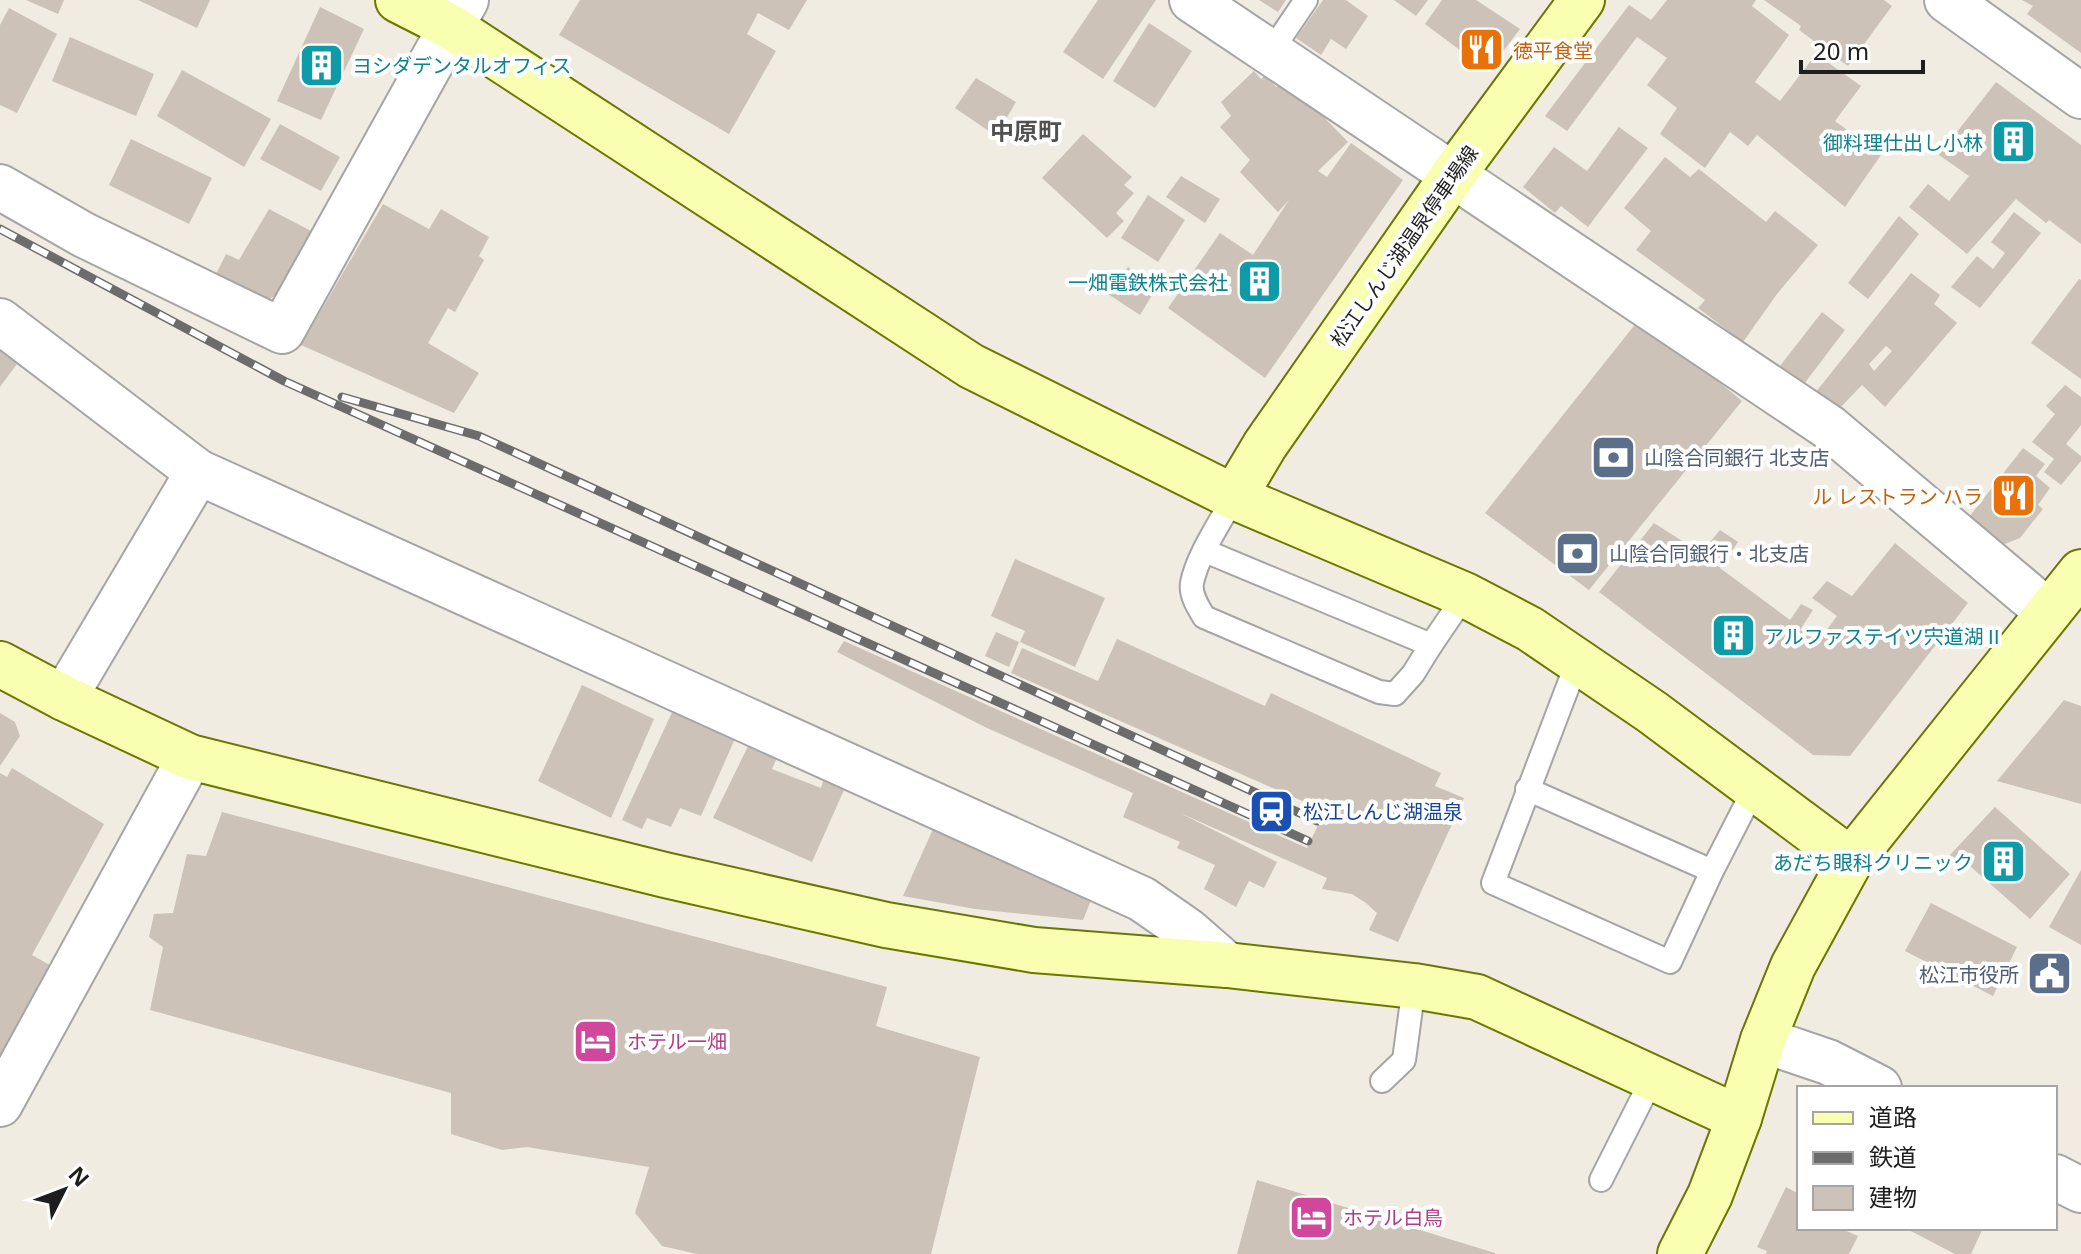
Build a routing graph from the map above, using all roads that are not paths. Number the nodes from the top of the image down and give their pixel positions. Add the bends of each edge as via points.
1 (398, 0) edge
2 (1192, 0) edge
3 (1306, 0) edge
4 (1582, 0) edge
5 (1947, 0) edge
6 (459, 13) edge
7 (1270, 53) junction
8 (2081, 96) edge
9 (1453, 175) junction
10 (0, 187) edge
11 (0, 321) edge
12 (198, 472) junction
13 (1234, 497) junction
14 (1205, 551) junction
15 (2081, 572) edge
16 (1465, 595) junction
17 (2048, 612) junction
18 (1431, 645) junction
19 (1578, 660) junction
20 (0, 664) edge
21 (64, 698) junction
22 (190, 757) junction
23 (1527, 789) junction
24 (1754, 789) junction
25 (1851, 860) junction
26 (1712, 871) junction
27 (1227, 965) junction
28 (1414, 986) junction
29 (1763, 1040) junction
30 (1653, 1077) junction
31 (1382, 1081) dead end
32 (1875, 1086) edge
33 (0, 1104) edge
34 (1739, 1118) junction
35 (2057, 1178) edge
36 (1601, 1180) dead end
37 (2081, 1190) edge
38 (1680, 1254) edge

1 - 6 street
2 - 7 street
3 - 7 lane
4 - 9 street, 松江しんじ湖温泉停車場線
5 - 8 street
6 - 10 street via 282,331 84,235
6 - 13 street via 971,366
7 - 9 street
9 - 13 street, 松江しんじ湖温泉停車場線
9 - 17 street via 1830,428
11 - 12 street
12 - 21 street
12 - 27 street via 1142,899
13 - 14 lane
13 - 16 street
14 - 18 lane
14 - 18 lane via 1192,584 1204,617 1379,692 1395,694
15 - 17 street
16 - 18 lane
16 - 19 street
17 - 25 street
19 - 23 lane
19 - 24 street
20 - 21 street
21 - 22 street
22 - 27 street via 886,925 1034,950
22 - 33 street
23 - 26 lane
23 - 26 lane via 1493,883 1670,962
24 - 25 street
24 - 26 lane
25 - 29 street via 1793,966
27 - 28 street
28 - 30 street via 1477,997
28 - 31 lane via 1404,1060
29 - 32 street via 1828,1062
29 - 34 street
30 - 34 street
30 - 36 lane
34 - 38 street via 1710,1195
35 - 37 street

